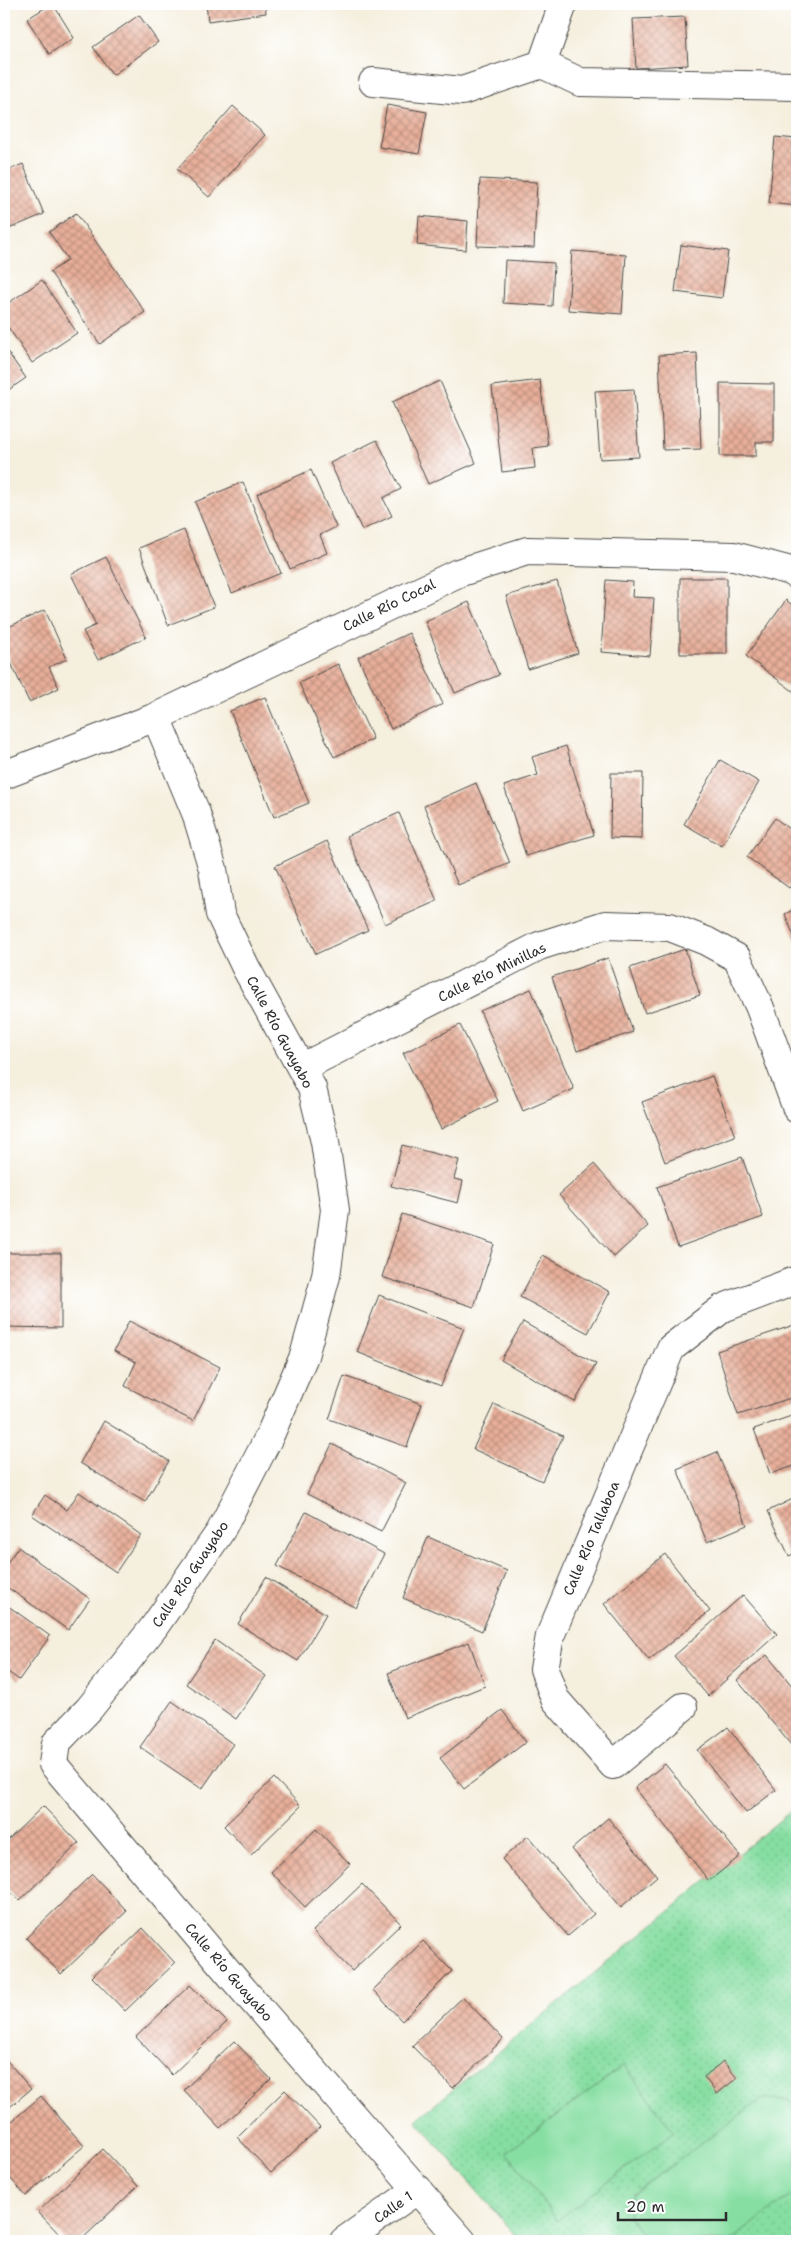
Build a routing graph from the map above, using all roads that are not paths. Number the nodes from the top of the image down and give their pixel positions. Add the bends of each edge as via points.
1 (563, 4) edge
2 (542, 64) junction
3 (373, 82) dead end
4 (797, 86) edge
5 (797, 576) edge
6 (156, 717) junction
7 (4, 775) edge
8 (301, 1068) junction
9 (797, 1109) edge
10 (797, 1280) edge
11 (683, 1707) dead end
12 (418, 2189) junction
13 (344, 2241) edge
14 (462, 2241) edge

1 - 2 street
2 - 3 street via 462,91
2 - 4 street via 580,82
5 - 6 street, Calle Río Cocal via 790,571 734,556 527,551 458,573
6 - 7 street, Calle Río Cocal
6 - 8 street, Calle Río Guayabo via 196,813 213,869 220,914
8 - 9 street, Calle Río Minillas via 539,946 605,926 670,927 706,940 738,958
8 - 12 street, Calle Río Guayabo via 312,1088 325,1142 335,1210 326,1276 304,1356 270,1435 220,1532 154,1627 89,1709 56,1743 53,1764 234,1979
10 - 11 street, Calle Río Tallaboa via 722,1308 671,1348 550,1636 544,1669 555,1699 613,1765
12 - 13 street, Calle 1
12 - 14 street, Calle Río Guayabo

